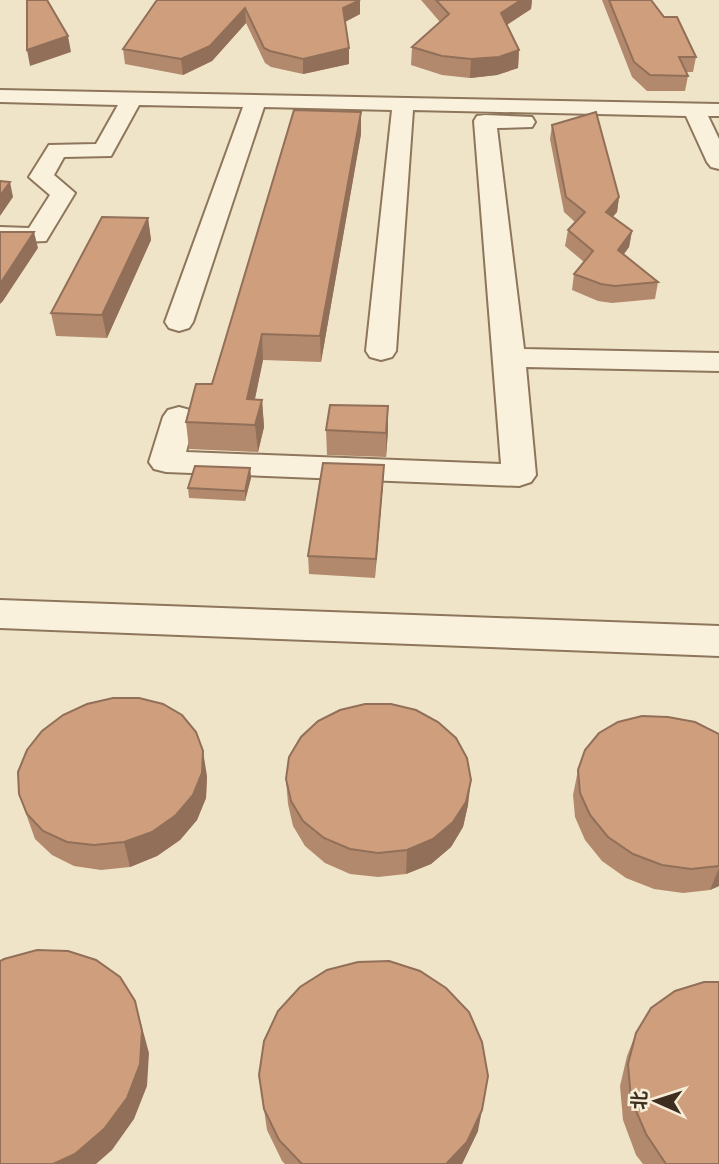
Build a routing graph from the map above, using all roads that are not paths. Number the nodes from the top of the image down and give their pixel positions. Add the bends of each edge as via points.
1 (0, 96) edge
2 (132, 99) junction
3 (256, 101) junction
4 (403, 104) junction
5 (697, 117) junction
6 (719, 162) edge
7 (0, 235) edge
8 (179, 322) dead end
9 (381, 351) dead end
10 (510, 358) junction
11 (719, 362) edge
12 (179, 417) dead end
13 (0, 614) edge
14 (719, 641) edge

1 - 2 lane
2 - 3 lane
2 - 7 lane via 103,151 57,150 41,177 63,193 37,236
3 - 4 lane
3 - 8 lane
4 - 5 lane
4 - 9 lane
5 - 6 lane
5 - 10 lane via 485,121
10 - 11 lane
10 - 12 lane via 519,475 166,462
13 - 14 lane

